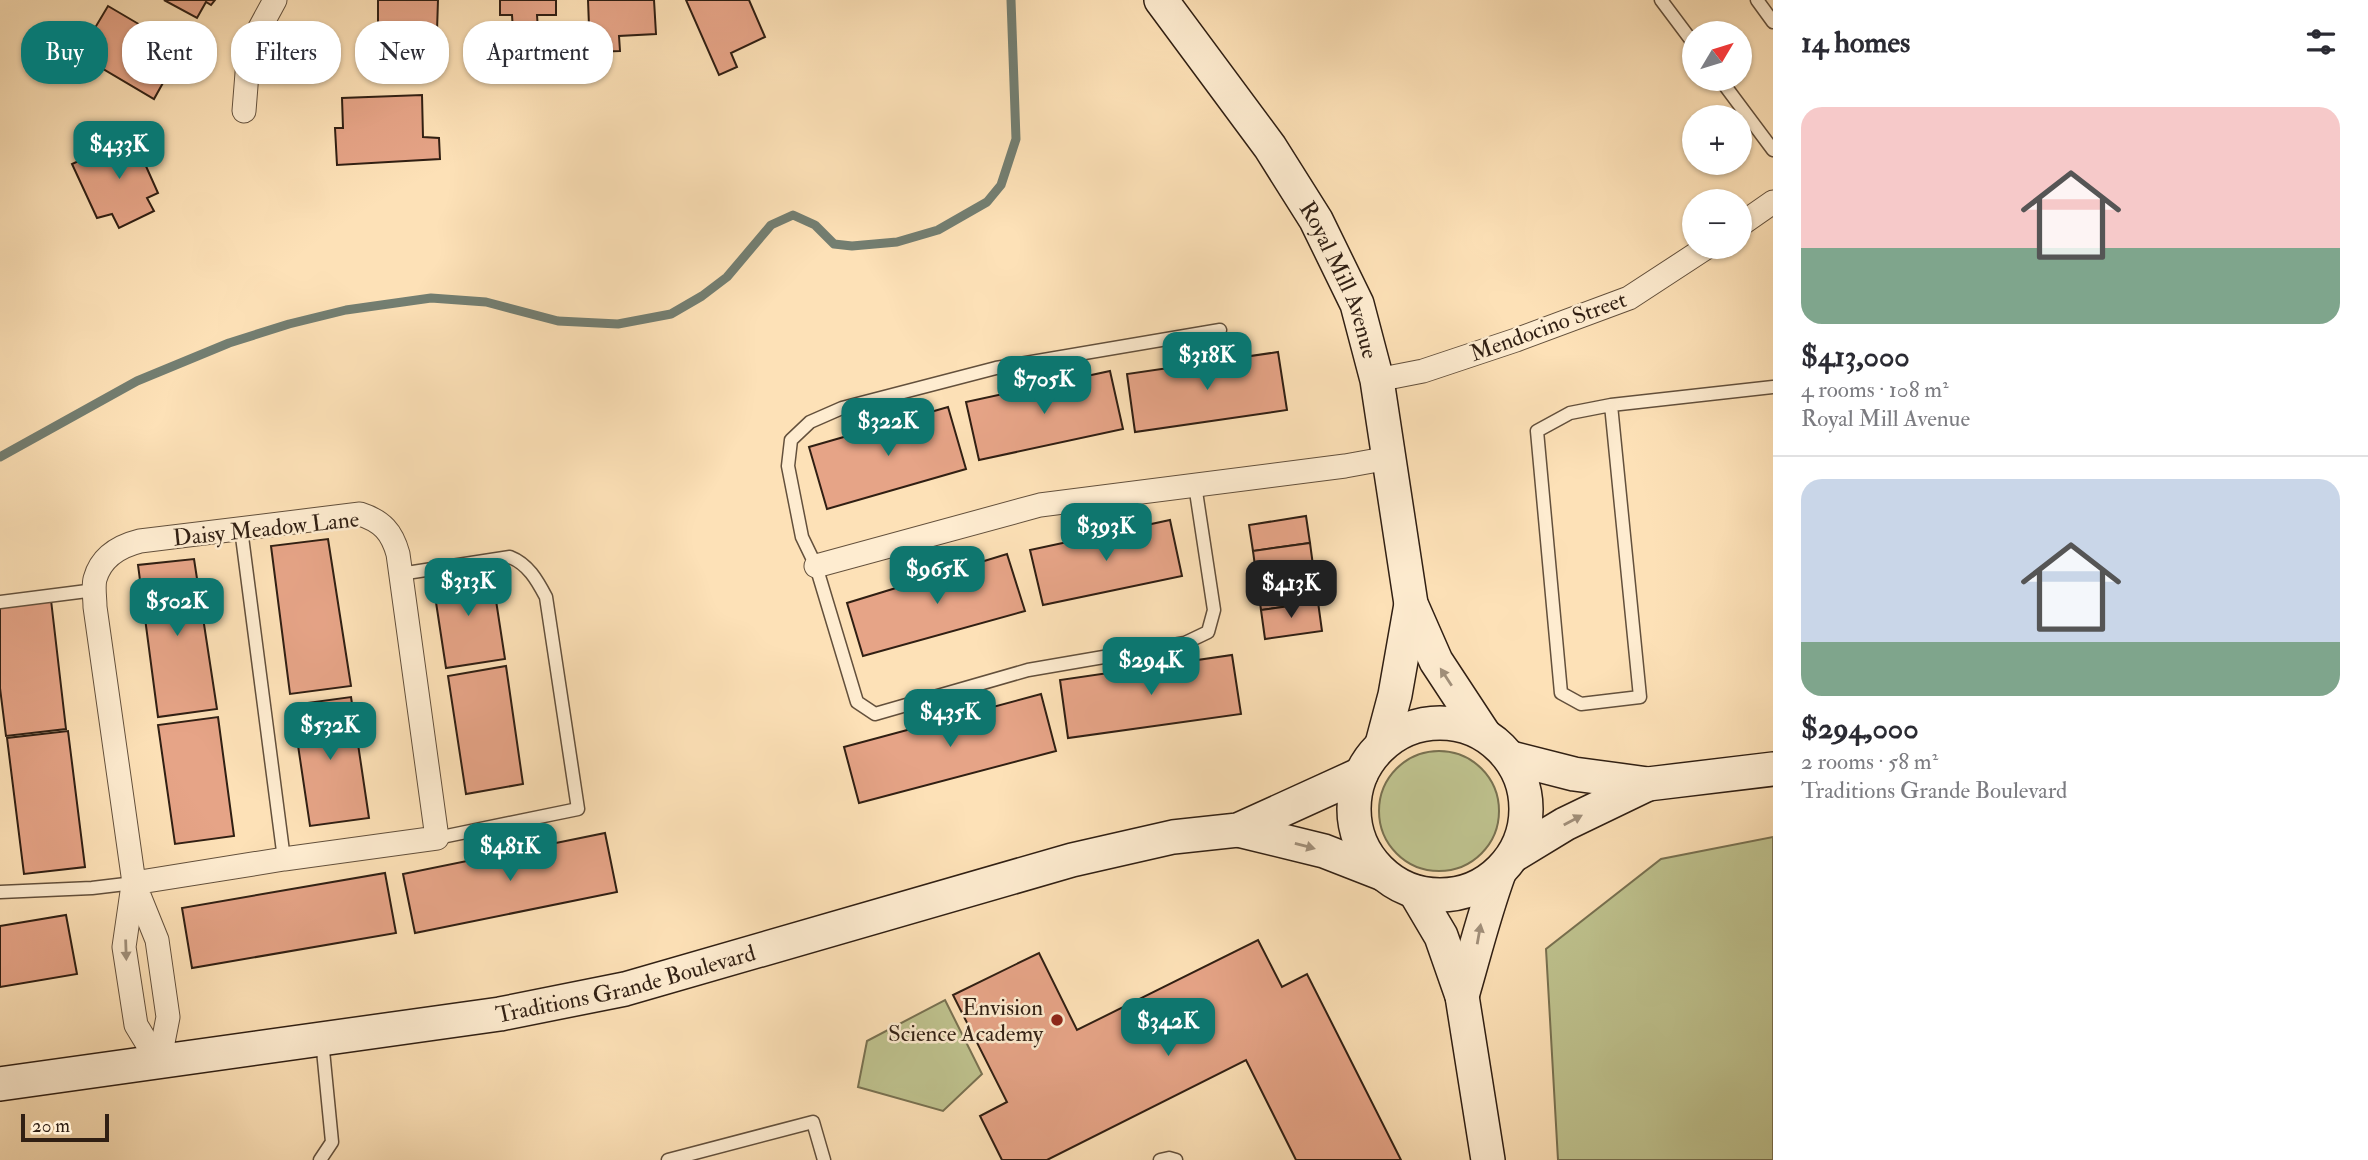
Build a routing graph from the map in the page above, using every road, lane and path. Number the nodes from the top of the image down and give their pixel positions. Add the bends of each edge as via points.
1 (275, 0) edge
2 (1661, 0) edge
3 (1757, 0) edge
4 (1167, 9) edge
5 (1773, 22) edge
6 (1682, 28) edge
7 (1729, 91) edge
8 (244, 111) dead end
9 (1773, 150) edge
10 (1773, 202) edge
11 (1752, 217) edge
12 (1689, 259) edge
13 (1220, 331) dead end
14 (1377, 380) junction
15 (1773, 387) edge
16 (1611, 405) junction
17 (1389, 458) junction
18 (1195, 485) junction
19 (241, 529) junction
20 (816, 566) junction
21 (400, 574) junction
22 (95, 590) junction
23 (0, 601) edge
24 (1411, 604) junction
25 (1484, 734) junction
26 (1382, 744) junction
27 (1511, 758) junction
28 (1773, 769) edge
29 (1361, 774) junction
30 (1648, 784) junction
31 (1238, 830) junction
32 (437, 838) junction
33 (284, 859) junction
34 (1507, 864) junction
35 (1383, 874) junction
36 (134, 883) junction
37 (0, 892) edge
38 (1415, 892) junction
39 (1462, 996) junction
40 (323, 1040) junction
41 (159, 1062) junction
42 (0, 1084) edge
43 (332, 1142) junction
44 (320, 1160) edge
45 (335, 1160) edge
46 (668, 1160) edge
47 (824, 1160) edge
48 (1160, 1160) edge
49 (1176, 1160) edge
50 (1488, 1160) edge

1 - 8 street via 249,48
2 - 6 lane
3 - 5 lane
4 - 14 main road, Royal Mill Avenue via 1270,147 1316,220 1357,304
7 - 9 lane
10 - 11 street
12 - 14 street, Mendocino Street via 1629,298 1434,367
13 - 20 lane via 996,368 842,408 810,422 792,440 788,466 802,537
14 - 17 main road, Royal Mill Avenue
15 - 16 lane
16 - 16 lane via 1570,413 1537,431 1561,693 1581,704 1640,697
17 - 18 street
17 - 24 main road, Royal Mill Avenue
18 - 20 street via 1040,505
18 - 20 lane via 1214,610 1208,632 1185,643 1028,670 875,714 857,702
19 - 21 street, Daisy Meadow Lane via 360,514 374,518 394,538
19 - 22 street, Daisy Meadow Lane via 124,545 103,564
19 - 33 lane
21 - 32 street, Daisy Meadow Lane
21 - 32 lane via 510,557 530,571 546,597 578,809
22 - 23 lane
22 - 36 street, Daisy Meadow Lane
25 -> 24 main road, Royal Mill Avenue via 1436,662
24 - 26 main road, Royal Mill Avenue
25 - 26 main road via 1459,724 1431,722 1405,729
25 - 27 main road
26 - 29 main road
27 - 30 main road via 1574,774
27 - 34 main road via 1527,806 1524,832
28 - 30 main road
29 - 31 main road, Traditions Grande Boulevard
29 - 35 main road via 1354,800 1356,827 1366,853
34 -> 30 main road via 1565,824
31 -> 35 main road, Traditions Grande Boulevard via 1324,851
31 - 40 main road, Traditions Grande Boulevard via 1173,837 1072,860 625,989 500,1014
32 - 33 street
33 - 36 street
34 - 38 main road via 1480,886 1459,894
39 -> 34 main road via 1481,923
35 - 38 main road
36 - 37 lane
36 - 41 street, Daisy Meadow Lane via 158,940 167,1017
36 -> 41 street, Daisy Meadow Lane via 124,947 136,1025
38 - 39 main road via 1441,936
39 - 50 main road
40 - 41 main road, Traditions Grande Boulevard
40 - 43 lane
41 - 42 main road, Traditions Grande Boulevard
43 - 44 lane
43 - 45 lane
46 - 47 lane via 813,1122
48 - 49 lane

